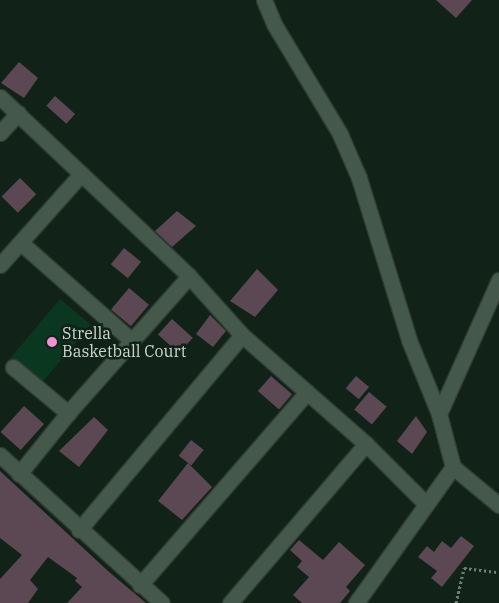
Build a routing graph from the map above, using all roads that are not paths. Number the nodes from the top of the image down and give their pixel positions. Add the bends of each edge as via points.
1 (264, 0) edge
2 (0, 97) edge
3 (18, 113) junction
4 (0, 133) edge
5 (81, 174) junction
6 (21, 242) junction
7 (0, 265) edge
8 (189, 276) junction
9 (499, 280) edge
10 (242, 335) junction
11 (132, 341) junction
12 (13, 367) dead end
13 (307, 392) junction
14 (68, 412) junction
15 (439, 414) junction
16 (366, 444) junction
17 (0, 455) edge
18 (453, 468) junction
19 (20, 474) junction
20 (426, 504) junction
21 (499, 505) edge
22 (79, 530) junction
23 (140, 585) junction
24 (162, 603) edge
25 (230, 603) edge
26 (356, 603) edge

1 - 15 street via 274,24 340,134 359,178 408,340
2 - 3 street
3 - 4 street
3 - 5 street
5 - 6 street
5 - 8 street
6 - 7 street
6 - 11 street
8 - 10 street
8 - 11 street
9 - 15 street
10 - 13 street
10 - 22 street
11 - 14 street
12 - 14 street
13 - 16 street
13 - 23 street
14 - 19 street
15 - 18 street
16 - 20 street
16 - 25 street
17 - 19 street
18 - 20 street
18 - 21 street
19 - 22 street
20 - 26 street
22 - 23 street
23 - 24 street

